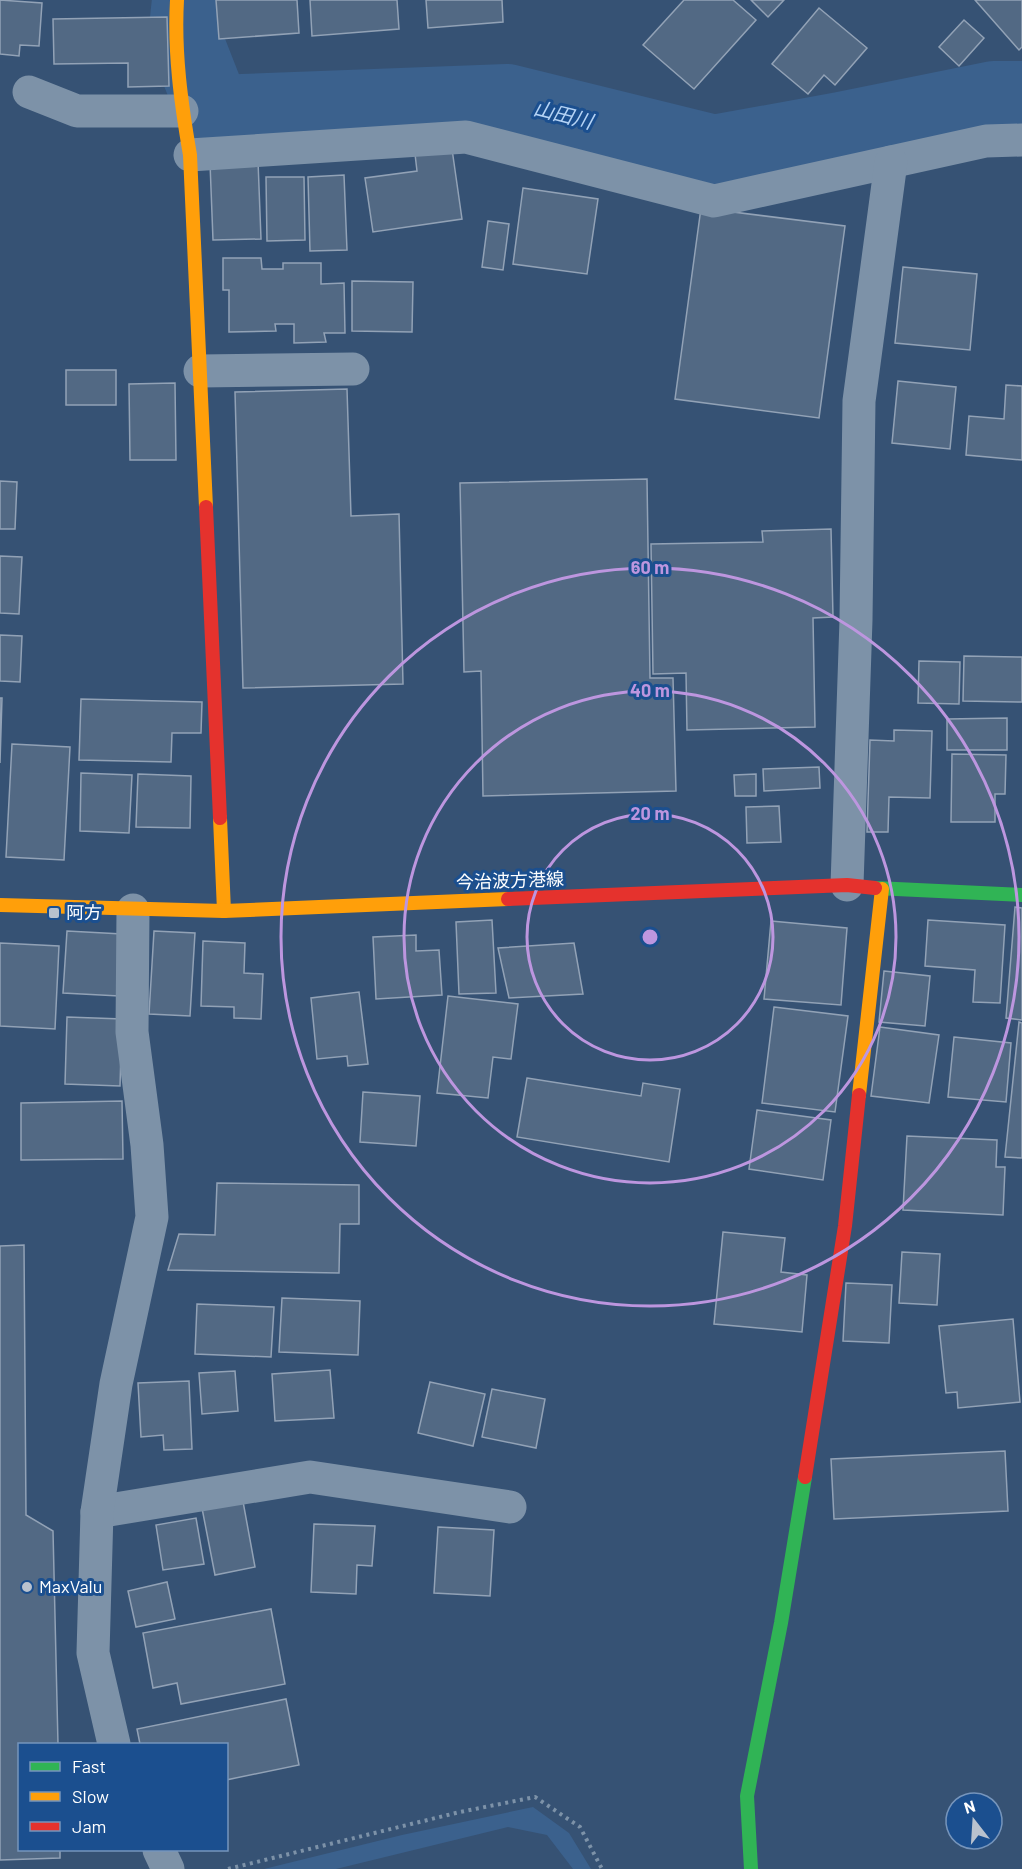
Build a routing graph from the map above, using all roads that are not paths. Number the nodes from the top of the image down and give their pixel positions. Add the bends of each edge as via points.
1 (177, 0) edge
2 (29, 92) dead end
3 (182, 111) junction
4 (1022, 140) edge
5 (190, 155) junction
6 (891, 162) junction
7 (352, 369) dead end
8 (200, 371) junction
9 (847, 885) junction
10 (882, 889) junction
11 (1022, 895) edge
12 (0, 905) edge
13 (133, 910) junction
14 (224, 911) junction
15 (510, 1507) dead end
16 (98, 1512) junction
17 (114, 1743) edge
18 (159, 1851) edge
19 (168, 1869) edge
20 (751, 1869) edge

1 - 3 street via 175,29
2 - 3 street via 77,111
3 - 5 street
4 - 6 street via 986,141
5 - 6 street via 466,137 714,201
5 - 8 street
6 - 9 street via 859,401
7 - 8 street
8 - 14 street
9 - 10 street, 今治波方港線
9 - 14 street, 今治波方港線
10 - 11 street, 今治波方港線
10 - 20 street via 845,1226 780,1623 747,1796
12 - 13 street, 今治波方港線
13 - 14 street, 今治波方港線
13 - 16 street via 132,1032 152,1217 116,1384
15 - 16 street via 310,1477
16 - 17 street via 93,1653
18 - 19 street

